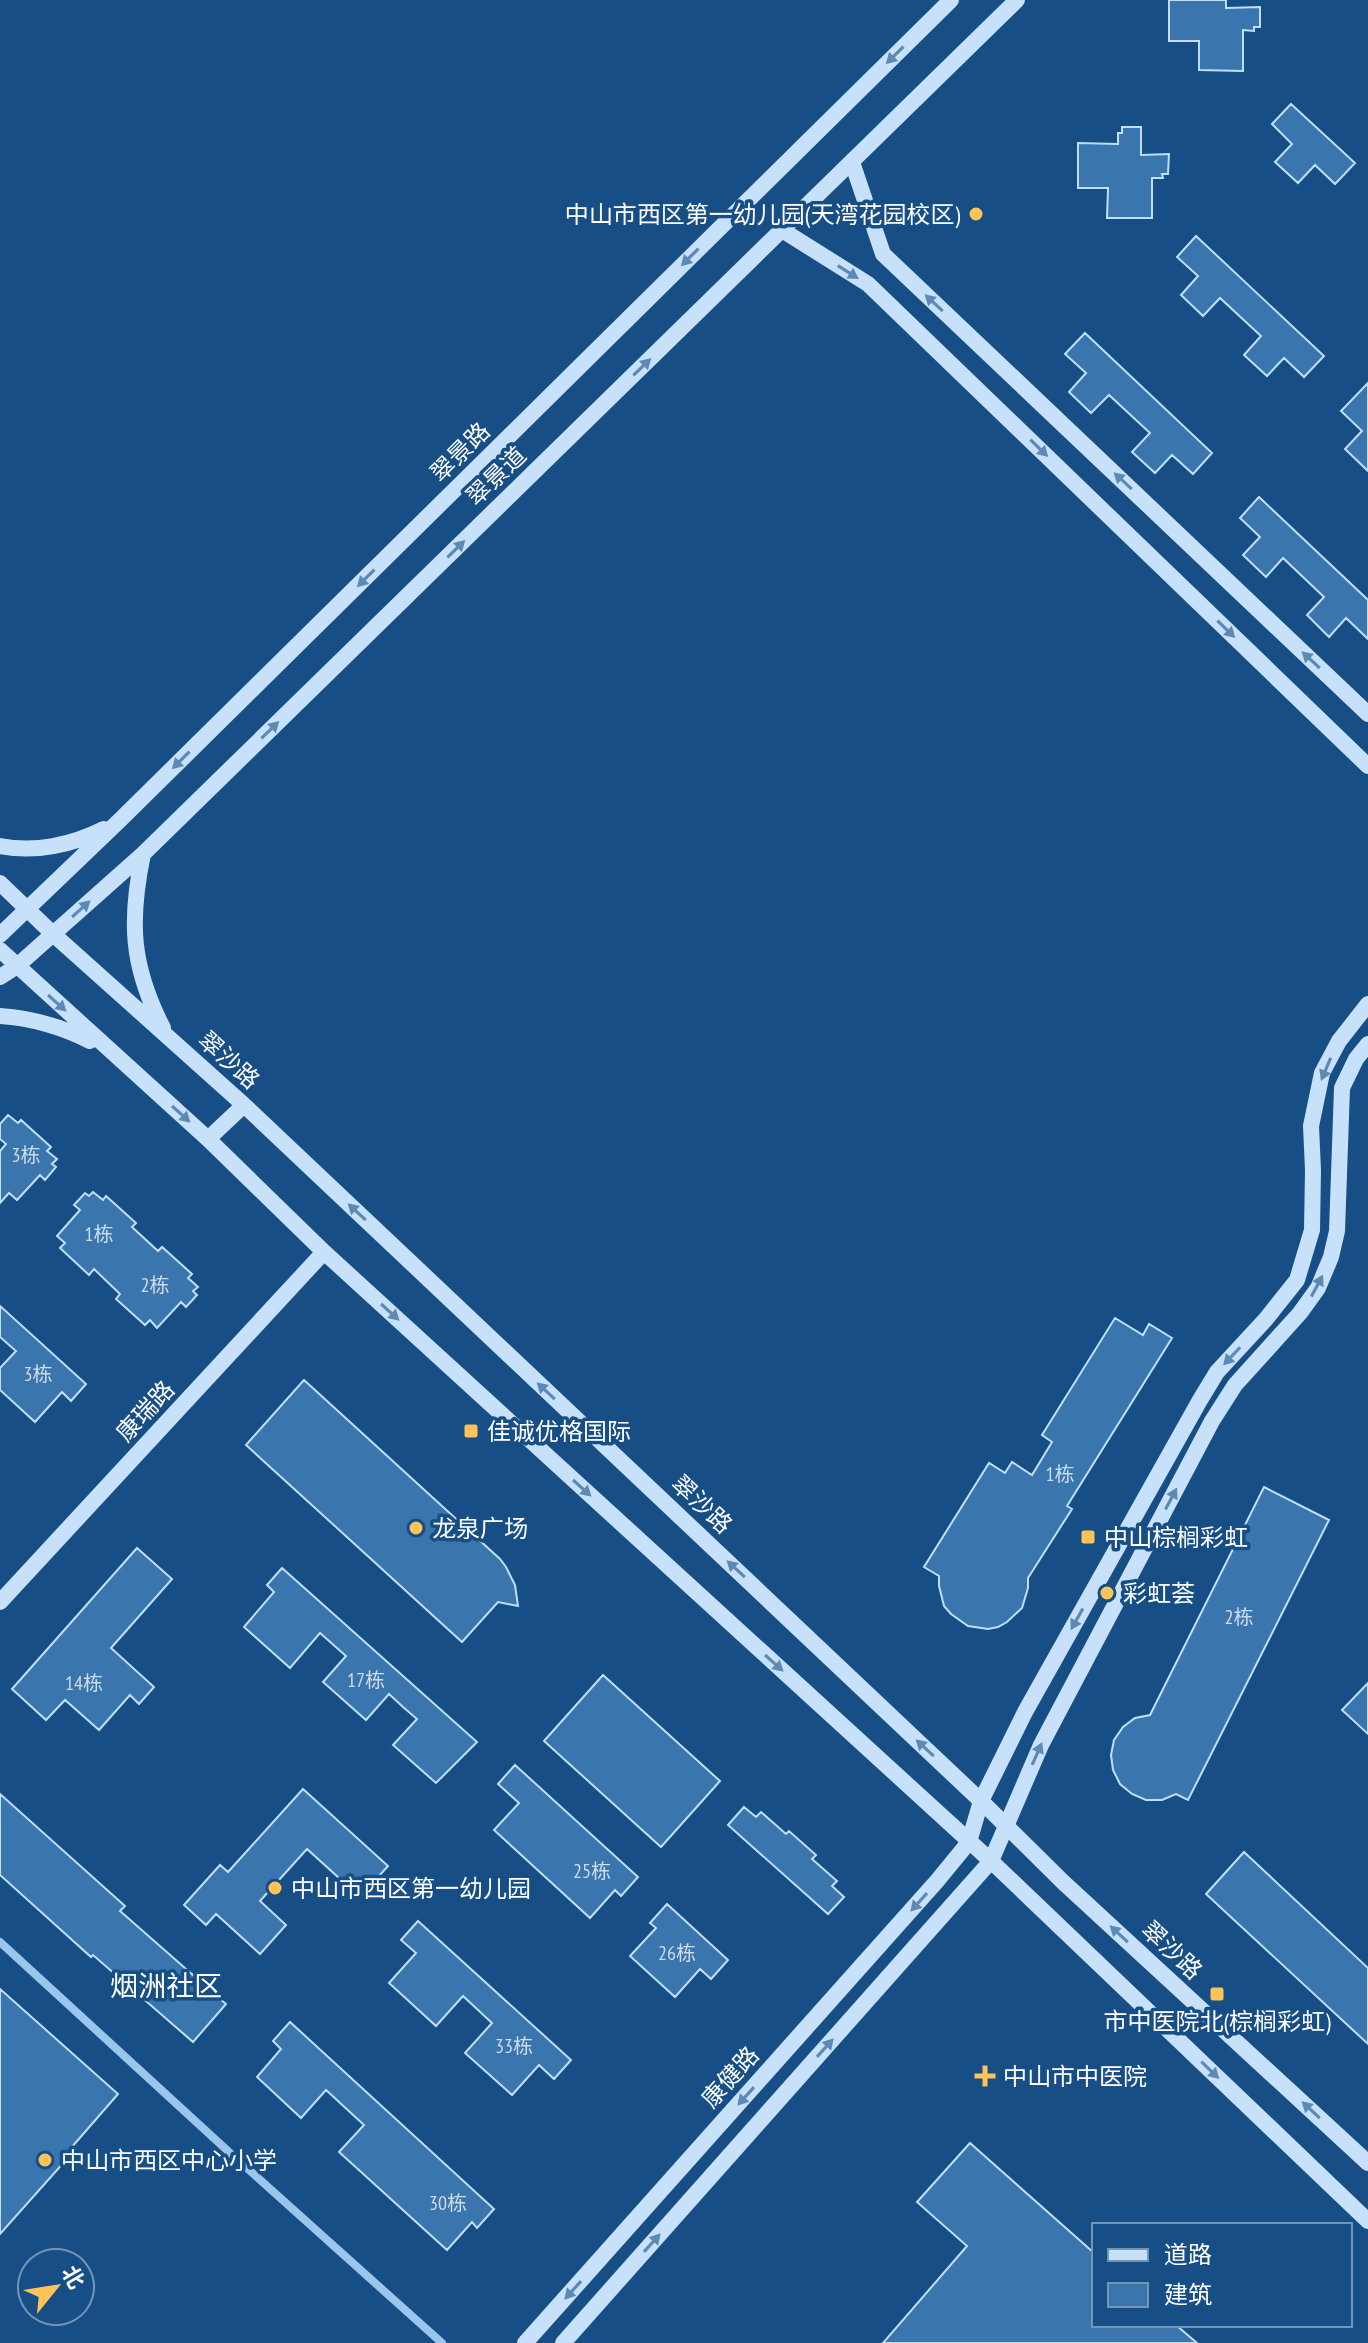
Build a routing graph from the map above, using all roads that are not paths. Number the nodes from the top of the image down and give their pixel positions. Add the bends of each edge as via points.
1 (951, 0) edge
2 (1017, 0) edge
3 (852, 162) junction
4 (782, 230) junction
5 (1368, 714) edge
6 (1368, 766) edge
7 (119, 821) junction
8 (0, 846) edge
9 (143, 854) junction
10 (0, 883) edge
11 (29, 909) junction
12 (53, 934) junction
13 (0, 935) edge
14 (0, 950) edge
15 (17, 966) junction
16 (0, 977) edge
17 (1368, 1004) edge
18 (0, 1016) edge
19 (168, 1036) junction
20 (1368, 1044) edge
21 (123, 1062) junction
22 (244, 1105) junction
23 (208, 1139) junction
24 (324, 1252) junction
25 (1129, 1527) junction
26 (1149, 1540) junction
27 (0, 1602) edge
28 (981, 1801) junction
29 (1007, 1826) junction
30 (969, 1842) junction
31 (991, 1861) junction
32 (0, 1942) edge
33 (1368, 2163) edge
34 (1368, 2221) edge
35 (442, 2343) edge
36 (525, 2343) edge
37 (563, 2343) edge

1 -> 7 main road, 翠景路
2 - 3 main road, 翠景道
3 - 4 main road, 翠景道
5 -> 3 main road via 883,254
4 -> 6 main road via 868,284
9 -> 4 main road, 翠景道
7 - 8 main road via 86,838 50,847
7 - 11 main road, 翠景路
12 -> 9 main road, 翠景道
9 - 19 main road via 135,891 135,941 150,1002
10 - 11 main road, 翠沙路
11 - 12 main road, 翠沙路
11 - 13 main road, 翠景路
12 - 15 main road, 翠景道
12 - 19 main road, 翠沙路
14 - 15 main road
15 - 16 main road, 翠景道
15 -> 21 main road
17 -> 25 main road via 1322,1073 1311,1126 1312,1230 1297,1280 1217,1372
18 - 21 main road via 72,1032
19 - 22 main road, 翠沙路
26 -> 20 main road via 1235,1385 1318,1288 1337,1231 1342,1088
21 -> 23 main road
22 - 23 main road
28 -> 22 main road, 翠沙路
23 - 24 main road
24 - 27 main road, 康瑞路
24 -> 30 main road
25 - 26 main road
25 -> 28 main road
29 -> 26 main road via 1041,1745
28 - 29 main road, 翠沙路
28 - 30 main road
29 - 31 main road
33 -> 29 main road, 翠沙路
30 - 31 main road
30 -> 36 main road, 康健路
31 -> 34 main road
37 -> 31 main road
32 - 35 street

